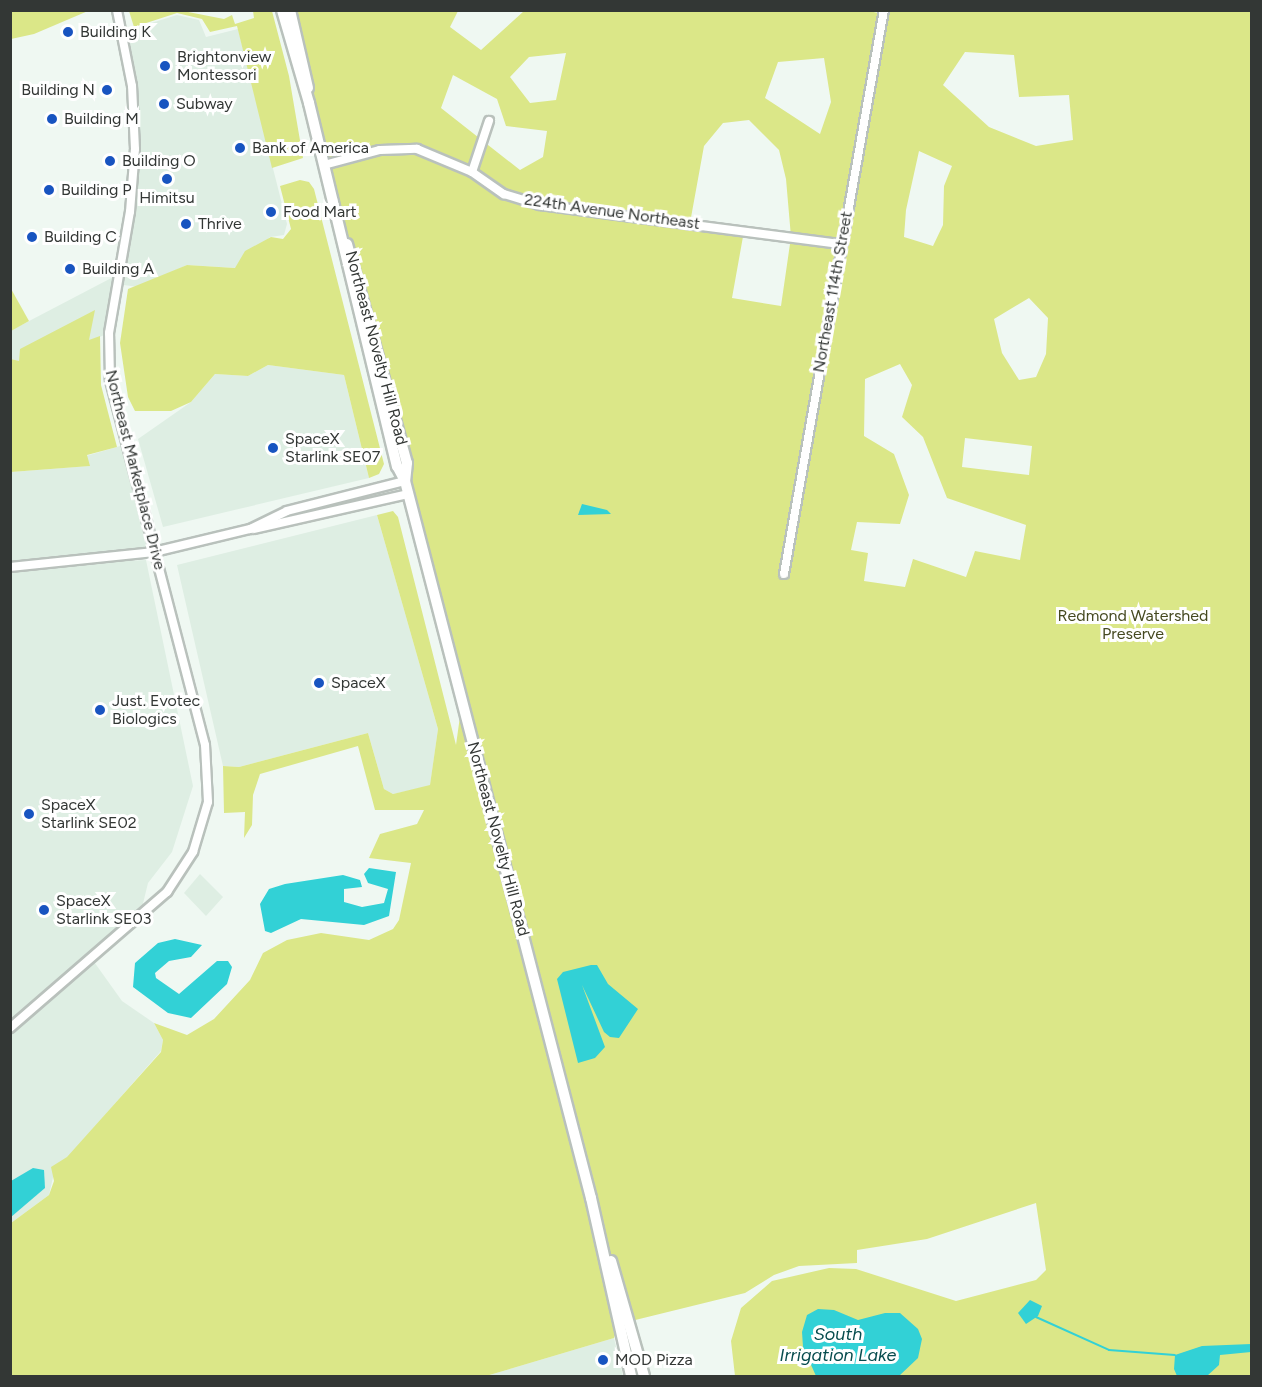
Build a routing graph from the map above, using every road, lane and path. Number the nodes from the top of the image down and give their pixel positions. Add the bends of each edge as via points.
1 (117, 10) edge
2 (282, 10) edge
3 (290, 10) edge
4 (884, 10) edge
5 (309, 103) junction
6 (489, 121) dead end
7 (324, 165) junction
8 (472, 172) junction
9 (841, 244) junction
10 (405, 481) junction
11 (408, 494) junction
12 (250, 529) junction
13 (154, 552) junction
14 (10, 567) edge
15 (784, 574) dead end
16 (10, 1028) edge
17 (591, 1197) junction
18 (631, 1377) edge
19 (644, 1377) edge

1 - 13 street, Northeast Marketplace Drive via 132,86 135,149 108,360
2 - 5 main road, Northeast Novelty Hill Road
3 - 5 main road, Northeast Novelty Hill Road via 307,73
4 - 9 street, Northeast 114th Street
5 - 7 main road, Northeast Novelty Hill Road
6 - 8 street
7 - 8 street, 224th Avenue Northeast via 400,148 433,153
7 - 10 main road, Northeast Novelty Hill Road via 396,466
8 - 9 street, 224th Avenue Northeast via 504,194 540,206
9 - 15 street, Northeast 114th Street
10 - 11 main road, Northeast Novelty Hill Road
10 - 12 street via 287,511
11 - 12 street via 288,524
11 - 17 main road, Northeast Novelty Hill Road
12 - 13 street
13 - 14 street
13 - 16 street, Northeast Marketplace Drive via 205,745 208,802 193,852 168,892
17 - 18 main road, Northeast Novelty Hill Road
17 - 19 main road, Northeast Novelty Hill Road

